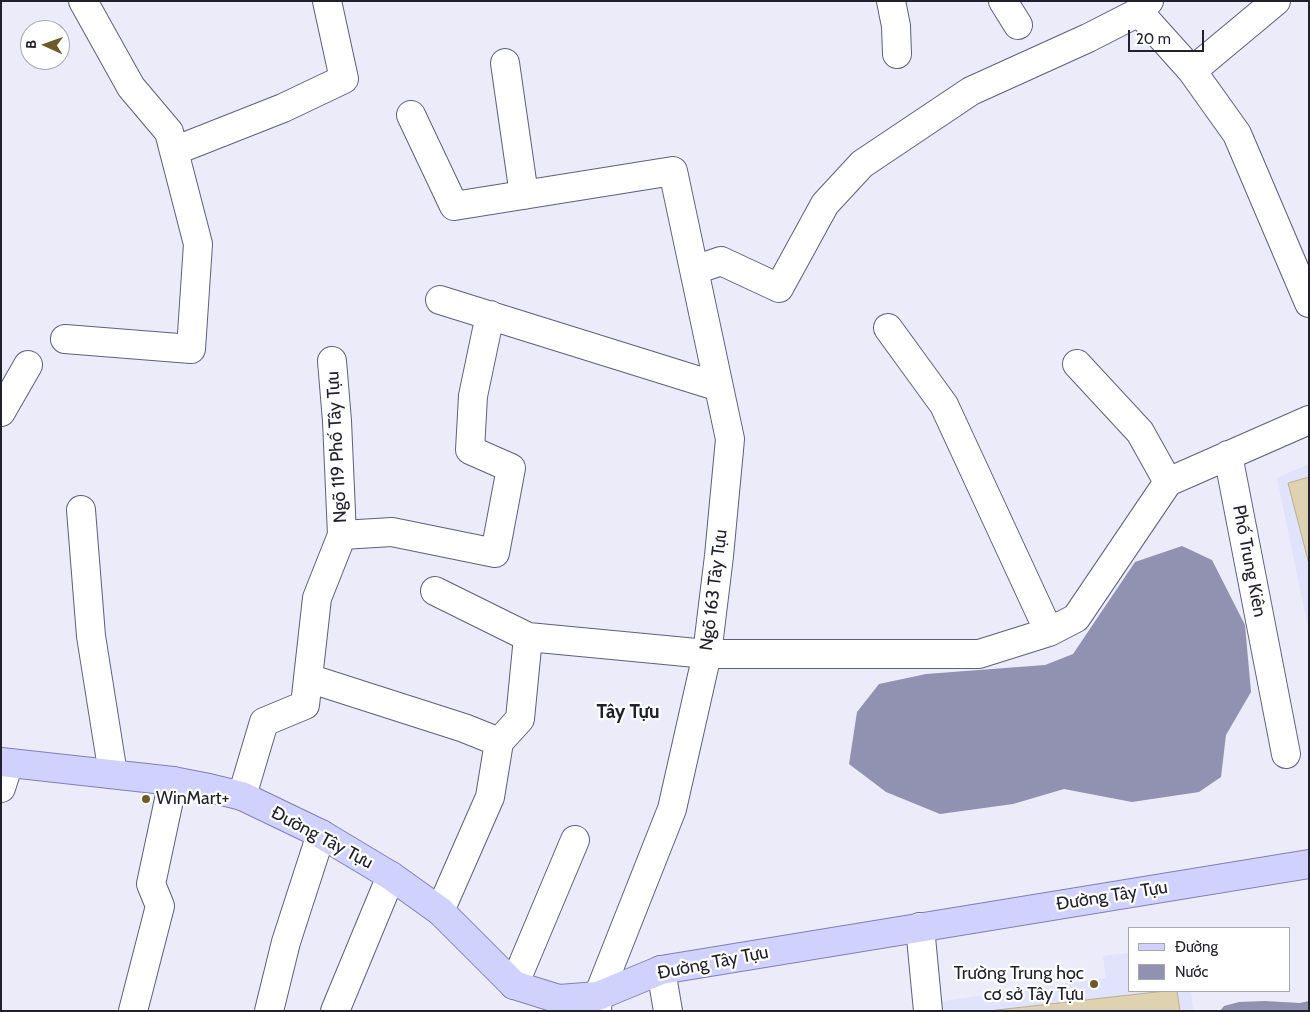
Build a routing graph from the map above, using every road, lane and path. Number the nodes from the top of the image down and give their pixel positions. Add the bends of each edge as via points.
1 (83, 1) edge
2 (327, 1) edge
3 (892, 1) edge
4 (1003, 1) edge
5 (1276, 1) edge
6 (1144, 7) edge
7 (1018, 25) dead end
8 (897, 54) dead end
9 (505, 63) dead end
10 (1192, 71) junction
11 (411, 115) dead end
12 (174, 151) junction
13 (524, 195) junction
14 (695, 270) junction
15 (440, 300) dead end
16 (1309, 303) edge
17 (490, 316) junction
18 (888, 328) dead end
19 (65, 339) dead end
20 (332, 361) dead end
21 (1077, 364) dead end
22 (28, 365) dead end
23 (719, 387) junction
24 (1, 412) edge
25 (1309, 420) edge
26 (1228, 455) junction
27 (1168, 482) junction
28 (81, 510) dead end
29 (342, 535) junction
30 (435, 591) dead end
31 (1050, 632) junction
32 (528, 636) junction
33 (707, 654) junction
34 (308, 678) junction
35 (500, 742) junction
36 (1286, 754) dead end
37 (4, 771) edge
38 (112, 774) junction
39 (173, 781) junction
40 (242, 796) junction
41 (321, 834) junction
42 (575, 840) dead end
43 (1309, 864) edge
44 (391, 876) junction
45 (440, 911) junction
46 (920, 927) junction
47 (661, 970) junction
48 (514, 985) junction
49 (598, 1004) edge
50 (133, 1011) edge
51 (269, 1011) edge
52 (335, 1011) edge
53 (668, 1011) edge
54 (928, 1011) edge

1 - 12 street via 132,86 169,132
2 - 12 street via 344,79 283,108
3 - 8 street
4 - 7 street
5 - 10 street
6 - 10 street
6 - 14 street via 1088,38 971,92 862,164 824,204 779,288 721,261
9 - 13 street
10 - 16 street via 1237,134
11 - 13 street via 454,206
12 - 19 street via 198,244 191,349
13 - 14 street, Ngõ 163 Tây Tựu via 673,171
14 - 23 street, Ngõ 163 Tây Tựu
15 - 17 street
17 - 23 street
17 - 29 street via 473,396 470,450 511,468 495,553 392,532
18 - 31 street via 944,405
20 - 29 street, Ngõ 119 Phố Tây Tựu
21 - 27 street via 1140,432
22 - 24 street
23 - 33 street, Ngõ 163 Tây Tựu via 730,439
25 - 26 street
26 - 27 street
26 - 36 street, Phố Trung Kiên
27 - 31 street via 1076,618
28 - 38 street via 91,636
29 - 34 street, Ngõ 119 Phố Tây Tựu via 317,598
30 - 32 street
31 - 33 street via 979,654
32 - 33 street
32 - 35 street via 520,718
33 - 49 street, Ngõ 163 Tây Tựu via 672,809
34 - 35 street
34 - 40 street, Ngõ 119 Phố Tây Tựu via 305,705 264,722
35 - 45 street via 490,797
37 - 38 main road, Đường Tây Tựu
38 - 39 main road, Đường Tây Tựu
39 - 40 main road, Đường Tây Tựu
39 - 50 street via 151,884 160,906
40 - 41 main road, Đường Tây Tựu
41 - 44 main road, Đường Tây Tựu
41 - 51 street via 286,942
42 - 48 street
43 - 46 main road, Đường Tây Tựu
44 - 45 main road, Đường Tây Tựu
44 - 52 street
45 - 48 main road, Đường Tây Tựu
46 - 47 main road, Đường Tây Tựu
46 - 54 street
47 - 49 main road, Đường Tây Tựu
47 - 53 street
48 - 49 main road, Đường Tây Tựu via 558,999

